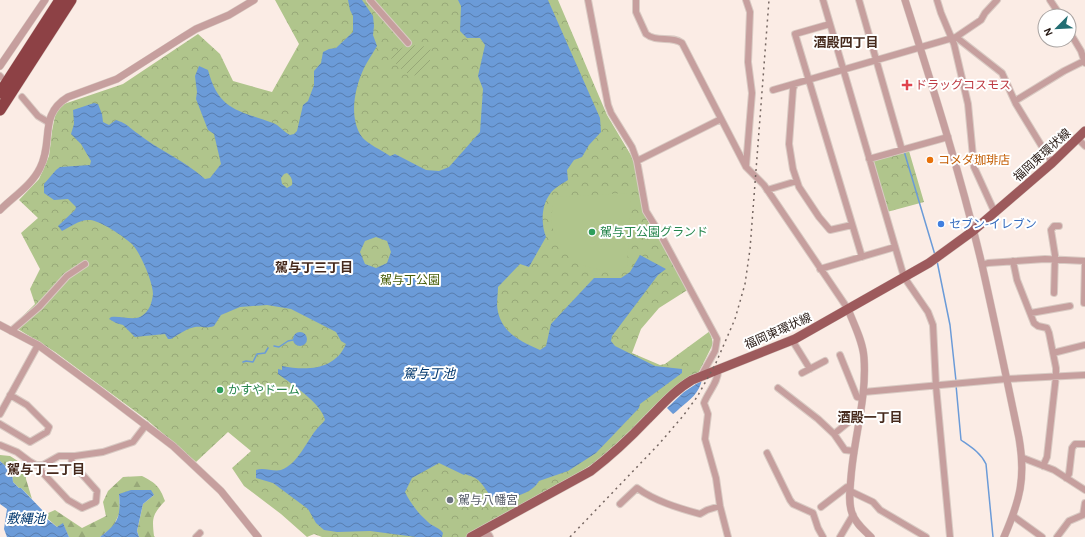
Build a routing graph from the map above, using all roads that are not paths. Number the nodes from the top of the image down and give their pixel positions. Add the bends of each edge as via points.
1 (46, 0) edge
2 (60, 0) edge
3 (71, 0) edge
4 (254, 0) edge
5 (370, 0) edge
6 (588, 0) edge
7 (636, 0) edge
8 (746, 0) edge
9 (823, 0) edge
10 (859, 0) edge
11 (906, 0) edge
12 (937, 0) edge
13 (997, 0) edge
14 (830, 24) junction
15 (954, 38) junction
16 (1077, 42) edge
17 (408, 43) dead end
18 (920, 48) junction
19 (1083, 51) edge
20 (877, 60) junction
21 (1085, 62) edge
22 (0, 66) edge
23 (844, 70) junction
24 (809, 80) junction
25 (795, 84) junction
26 (773, 90) dead end
27 (0, 93) edge
28 (22, 97) dead end
29 (1015, 101) junction
30 (0, 110) edge
31 (722, 119) junction
32 (48, 122) junction
33 (1085, 131) edge
34 (948, 137) junction
35 (1078, 139) junction
36 (1085, 146) edge
37 (902, 150) junction
38 (869, 159) junction
39 (637, 161) junction
40 (1052, 163) junction
41 (746, 167) junction
42 (797, 181) junction
43 (767, 190) junction
44 (0, 210) edge
45 (995, 213) junction
46 (852, 225) junction
47 (1059, 226) dead end
48 (973, 231) junction
49 (895, 247) junction
50 (862, 257) junction
51 (1055, 260) junction
52 (1013, 261) junction
53 (1085, 261) edge
54 (85, 264) dead end
55 (982, 265) junction
56 (820, 269) junction
57 (904, 277) junction
58 (1054, 293) dead end
59 (1084, 303) edge
60 (1070, 306) dead end
61 (848, 309) junction
62 (1030, 313) junction
63 (0, 325) edge
64 (12, 331) junction
65 (792, 340) junction
66 (1085, 345) edge
67 (38, 346) junction
68 (1053, 353) junction
69 (840, 355) dead end
70 (825, 361) dead end
71 (810, 369) junction
72 (718, 370) junction
73 (802, 373) dead end
74 (1056, 376) junction
75 (1085, 376) edge
76 (701, 377) junction
77 (1006, 379) junction
78 (936, 386) junction
79 (778, 388) dead end
80 (10, 395) junction
81 (863, 395) junction
82 (0, 414) edge
83 (859, 417) junction
84 (0, 424) edge
85 (146, 425) junction
86 (834, 434) junction
87 (1085, 444) edge
88 (0, 445) edge
89 (854, 451) junction
90 (767, 453) dead end
91 (71, 456) junction
92 (1022, 458) junction
93 (40, 465) junction
94 (1043, 466) junction
95 (1066, 478) junction
96 (850, 489) junction
97 (1085, 490) edge
98 (1085, 503) edge
99 (620, 504) dead end
100 (720, 506) junction
101 (822, 507) dead end
102 (853, 515) junction
103 (1013, 516) junction
104 (256, 536) edge
105 (821, 536) edge
106 (473, 537) edge
107 (484, 537) edge
108 (490, 537) edge
109 (728, 537) edge
110 (840, 537) edge
111 (871, 537) edge
112 (926, 537) edge
113 (950, 537) edge
114 (1004, 537) edge
115 (1042, 537) edge
116 (1057, 537) edge

1 - 22 street
2 - 27 highway
3 - 30 highway
4 - 32 street via 196,29 117,79 61,101
5 - 17 street
6 - 39 street via 608,105
7 - 31 street via 636,12 646,34 655,39 677,39 682,43
8 - 41 street via 750,12 748,62 752,93
9 - 14 street
10 - 20 street
11 - 18 street
12 - 15 street
13 - 15 street via 981,20
14 - 23 street
14 - 24 street via 795,34
15 - 18 street
15 - 29 street via 1002,73
15 - 45 street via 968,104 974,167
16 - 19 street
18 - 20 street
18 - 34 street
19 - 21 street
20 - 23 street
20 - 37 street
21 - 29 street via 1064,71
23 - 24 street
23 - 38 street
24 - 25 street
24 - 46 street
25 - 26 street
25 - 42 street via 789,144
28 - 32 street via 38,116
29 - 40 street
31 - 39 street
31 - 41 street
32 - 44 street via 46,156 40,169
33 - 35 main road, 福岡東環状線
34 - 37 street
34 - 48 street
35 - 36 street
35 - 40 main road, 福岡東環状線
37 - 38 street
38 - 49 street
39 - 76 street via 646,211 717,339 715,351
40 - 45 main road, 福岡東環状線
41 - 43 street
42 - 43 street
42 - 46 street via 830,230
43 - 56 street
45 - 48 main road, 福岡東環状線
46 - 50 street
47 - 51 street via 1054,226 1051,230
48 - 55 street
48 - 57 main road, 福岡東環状線 via 929,263
49 - 50 street
49 - 57 street
50 - 56 street
51 - 52 street
51 - 53 street
51 - 58 street
52 - 55 street
52 - 62 street via 1017,280
53 - 59 street
54 - 64 street via 67,276 39,307
55 - 77 street
56 - 61 street
57 - 61 main road, 福岡東環状線
57 - 78 street via 928,312 933,324
60 - 62 street
61 - 65 main road, 福岡東環状線
61 - 81 street via 862,345
62 - 68 street via 1034,323 1047,328
63 - 64 street
64 - 67 street
65 - 71 street
65 - 72 main road, 福岡東環状線
66 - 68 street
67 - 80 street
67 - 85 street
68 - 74 street
69 - 81 street via 857,397
70 - 71 street
71 - 73 street
72 - 76 main road, 福岡東環状線
72 - 100 street via 719,373 704,403 708,414 705,439 716,478
74 - 75 street
74 - 77 street
74 - 94 street via 1047,457
76 - 106 main road, 福岡東環状線 via 684,385 607,459 591,471
77 - 78 street
77 - 92 street
78 - 81 street
78 - 113 street
79 - 86 street
80 - 82 street
80 - 84 street via 27,405 49,427 48,432 30,442
81 - 83 street
83 - 86 street via 855,417
83 - 89 street
85 - 91 street via 133,442 103,452
85 - 104 street via 210,479
86 - 89 street via 845,450
87 - 95 street via 1075,444 1072,448 1069,474
88 - 93 street via 17,452 29,462
89 - 96 street
90 - 105 street via 790,500 813,513
91 - 93 street via 59,456
91 - 93 street via 72,463 97,491 96,502 82,508 68,500 41,471
92 - 94 street
92 - 103 street via 1020,490
94 - 95 street
95 - 97 street
96 - 101 street via 847,487
96 - 102 street
96 - 112 street
98 - 116 street via 1083,515 1069,521
99 - 100 street via 637,488 667,503 700,514
100 - 109 street
102 - 110 street
102 - 111 street
103 - 114 street
103 - 115 street
107 - 108 street

